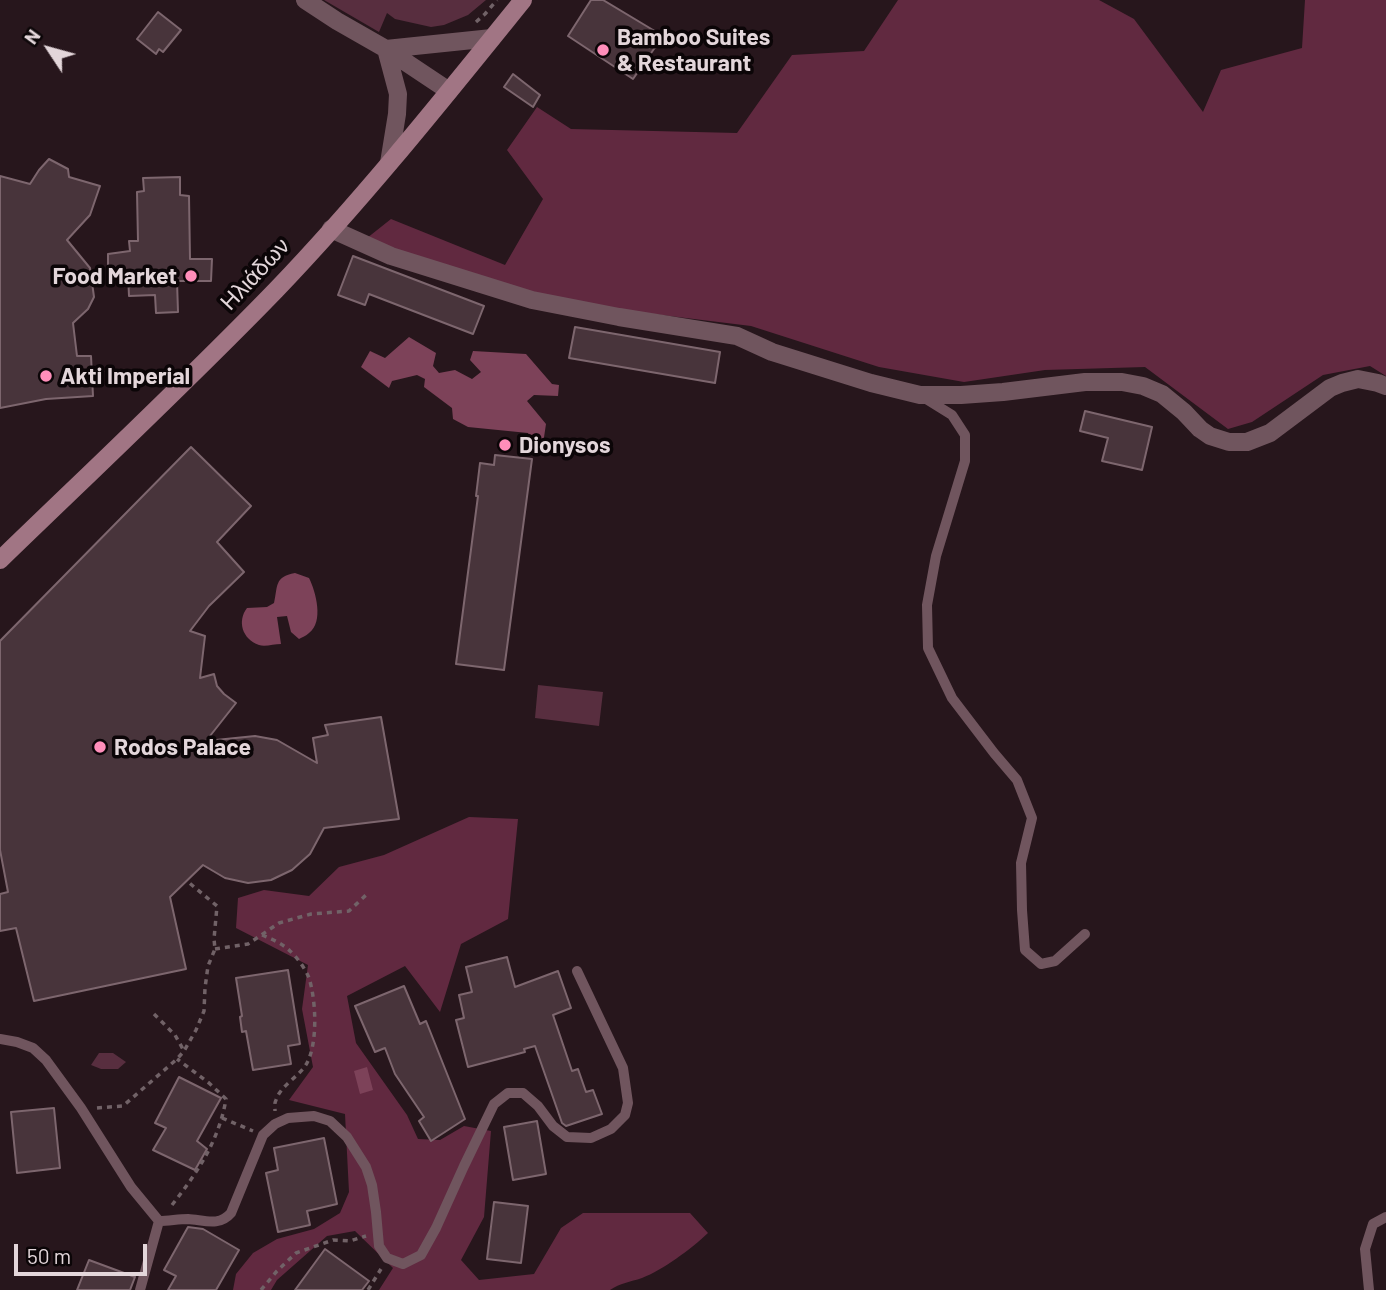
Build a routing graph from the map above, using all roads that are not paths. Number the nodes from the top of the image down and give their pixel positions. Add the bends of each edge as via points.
1 (305, 0) edge
2 (523, 0) edge
3 (492, 38) junction
4 (386, 49) junction
5 (449, 91) junction
6 (389, 163) junction
7 (331, 229) junction
8 (1386, 386) edge
9 (920, 395) junction
10 (0, 560) edge
11 (1085, 934) dead end
12 (576, 971) dead end
13 (0, 1039) edge
14 (1386, 1217) edge
15 (159, 1221) junction
16 (140, 1290) edge
17 (1369, 1290) edge

1 - 4 street
2 - 3 street, Ηλιάδων
3 - 4 street
3 - 5 street, Ηλιάδων
4 - 5 street
4 - 6 street via 398,94
5 - 6 street, Ηλιάδων
6 - 7 street, Ηλιάδων
7 - 9 street via 391,256 532,300 737,336 772,352
7 - 10 street, Ηλιάδων via 218,348
8 - 9 street via 1358,379 1342,383 1270,433 1247,442 1210,436 1162,394 1122,382
9 - 11 lane via 952,415 965,435 965,461 936,556 927,606 928,648 952,698 1017,780 1032,818 1021,863 1025,950 1041,964 1055,961
12 - 15 lane via 623,1068 628,1103 625,1115 611,1129 591,1138 568,1137 523,1093 508,1093 494,1104 421,1255 403,1264 375,1251 378,1233 366,1167 347,1137 330,1121 314,1116 288,1118 263,1135 225,1220
13 - 15 lane via 33,1048 46,1060
14 - 17 lane via 1373,1224 1365,1249
15 - 16 lane

